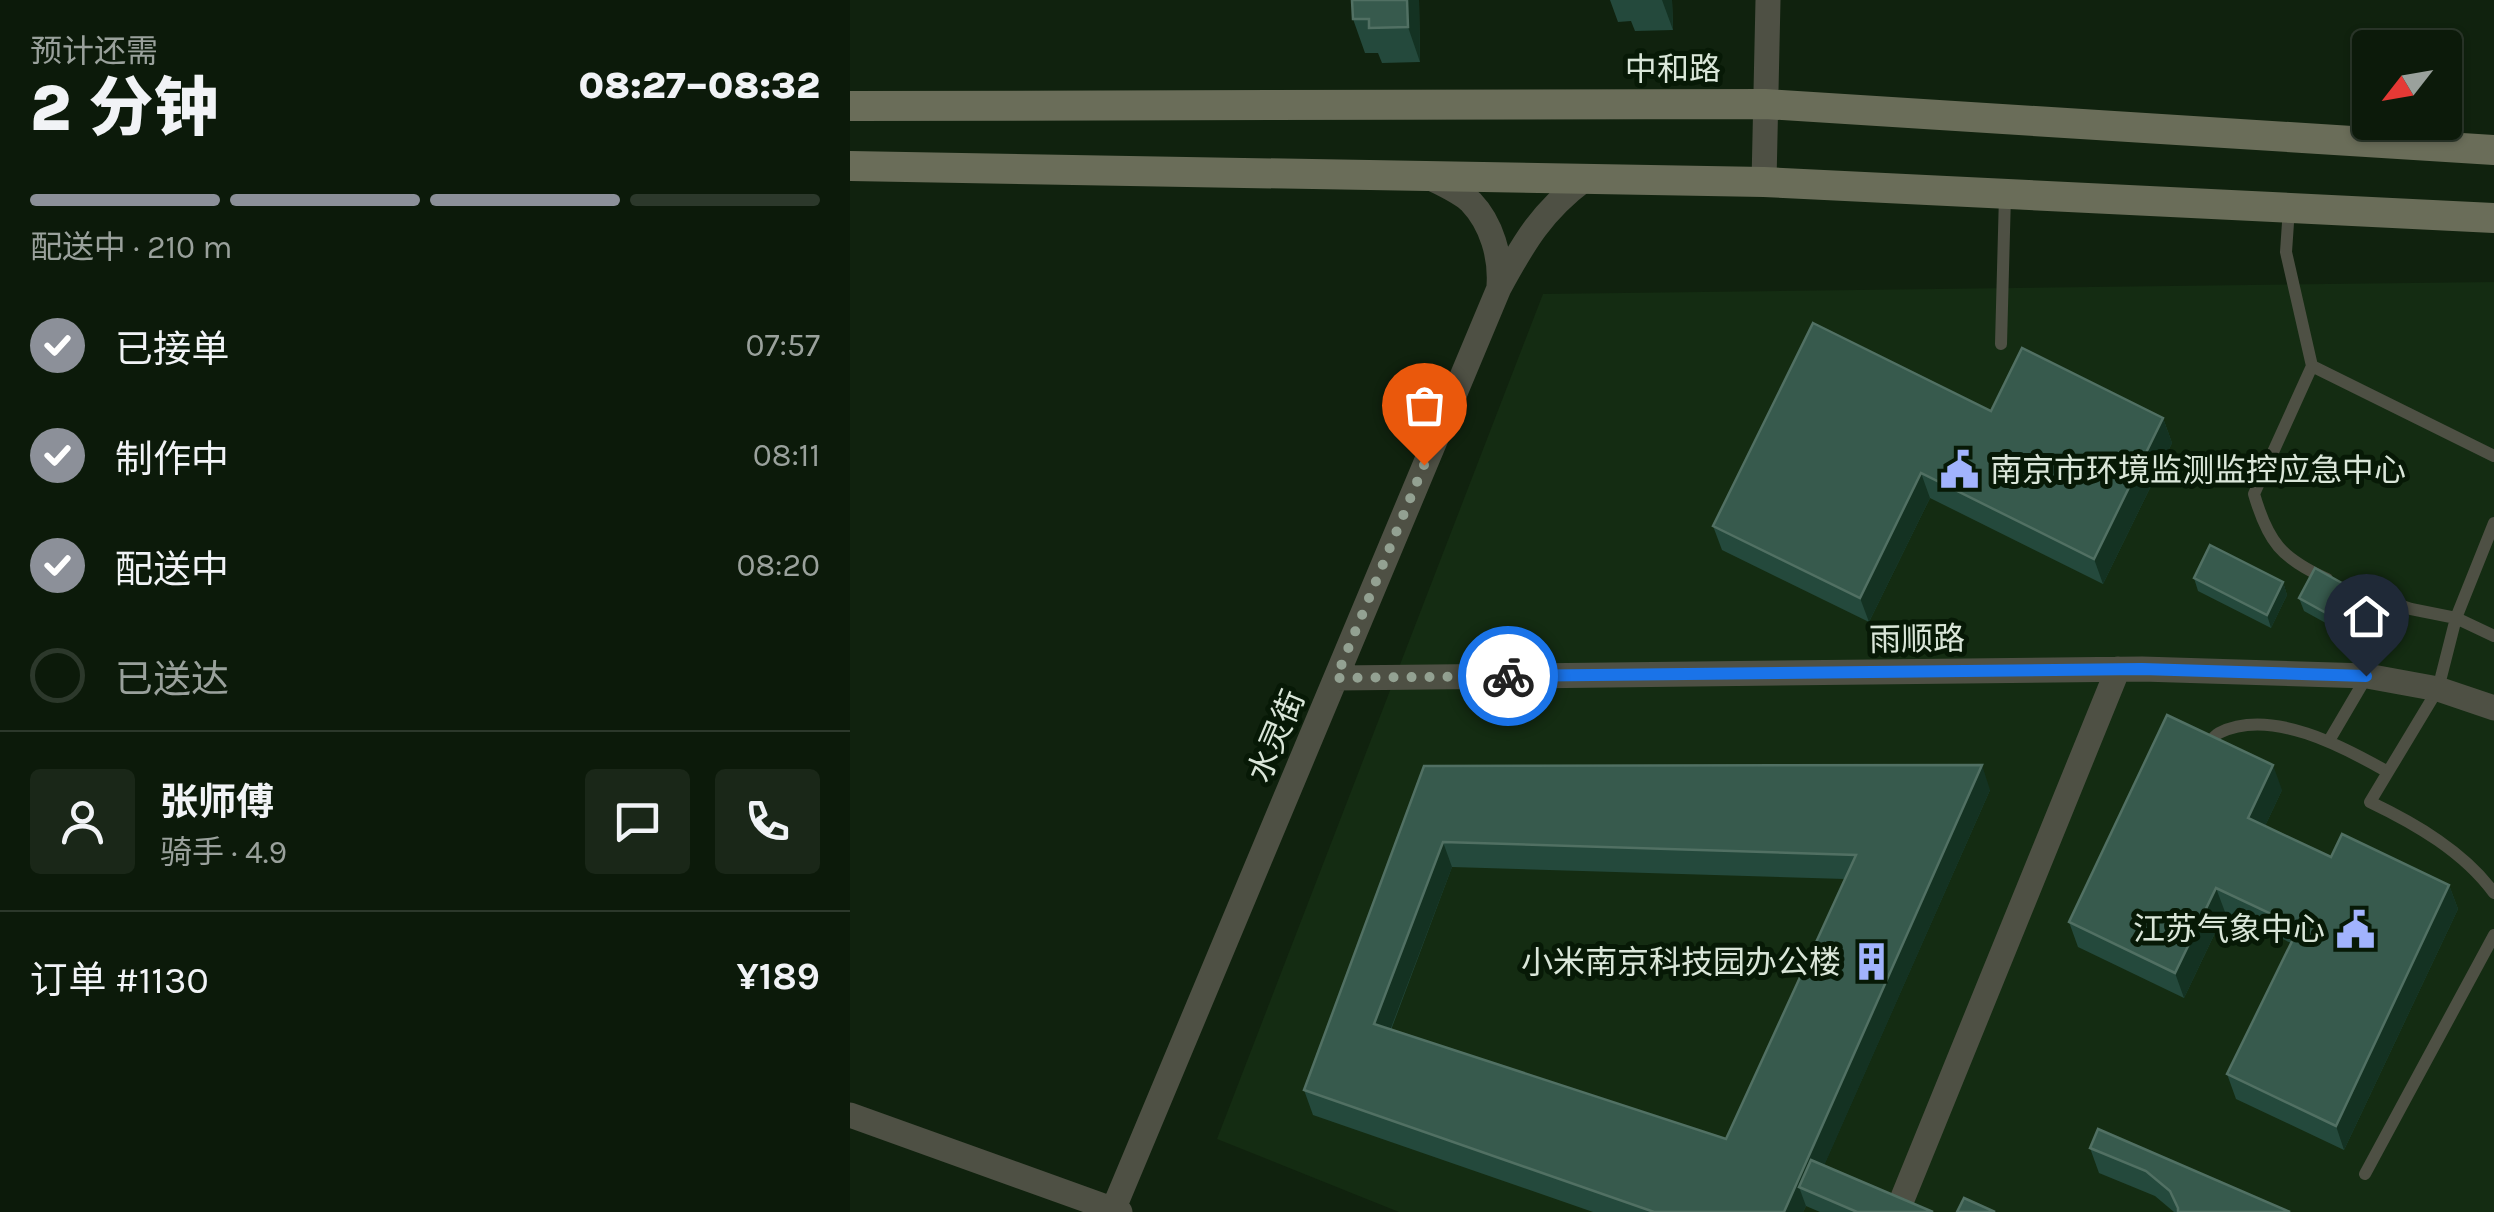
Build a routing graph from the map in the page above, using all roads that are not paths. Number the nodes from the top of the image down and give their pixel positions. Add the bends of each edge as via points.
1 (1768, 0) edge
2 (1765, 104) junction
3 (850, 106) edge
4 (2494, 150) edge
5 (850, 166) edge
6 (1429, 177) junction
7 (1585, 180) junction
8 (1764, 182) junction
9 (2005, 194) junction
10 (2289, 208) junction
11 (2494, 218) edge
12 (1499, 288) junction
13 (2000, 344) dead end
14 (2312, 366) junction
15 (2494, 456) edge
16 (2494, 523) edge
17 (2456, 618) junction
18 (2494, 636) edge
19 (2118, 670) junction
20 (2366, 676) junction
21 (1336, 678) junction
22 (2438, 688) junction
23 (2494, 708) edge
24 (2330, 740) junction
25 (2202, 752) edge
26 (2388, 772) junction
27 (2494, 893) edge
28 (2494, 935) edge
29 (850, 1115) edge
30 (2365, 1174) dead end
31 (1117, 1211) edge
32 (1897, 1212) edge

1 - 2 street
2 - 3 main road, 中和路
2 - 4 main road, 中和路
2 - 8 street
5 - 6 main road
6 - 7 main road
6 - 12 street via 1470,201 1491,232
7 - 8 main road
7 - 12 street, 水灵街 via 1532,229
8 - 9 main road
9 - 10 main road
9 - 13 lane
10 - 11 main road
10 - 14 lane via 2286,252
12 - 21 street, 水灵街
14 - 15 lane
14 - 17 lane via 2254,494 2264,528 2294,564 2362,594
16 - 17 lane
17 - 18 lane
17 - 22 lane
19 - 20 street, 雨顺路
19 - 21 street, 雨顺路
19 - 32 street
20 - 22 street, 雨顺路
20 - 24 lane
21 - 31 street, 水灵街
22 - 23 street, 雨顺路
22 - 26 lane
24 - 25 lane via 2252,726 2218,733
24 - 26 lane
26 - 27 lane via 2370,802 2454,853
28 - 30 lane
29 - 31 street

